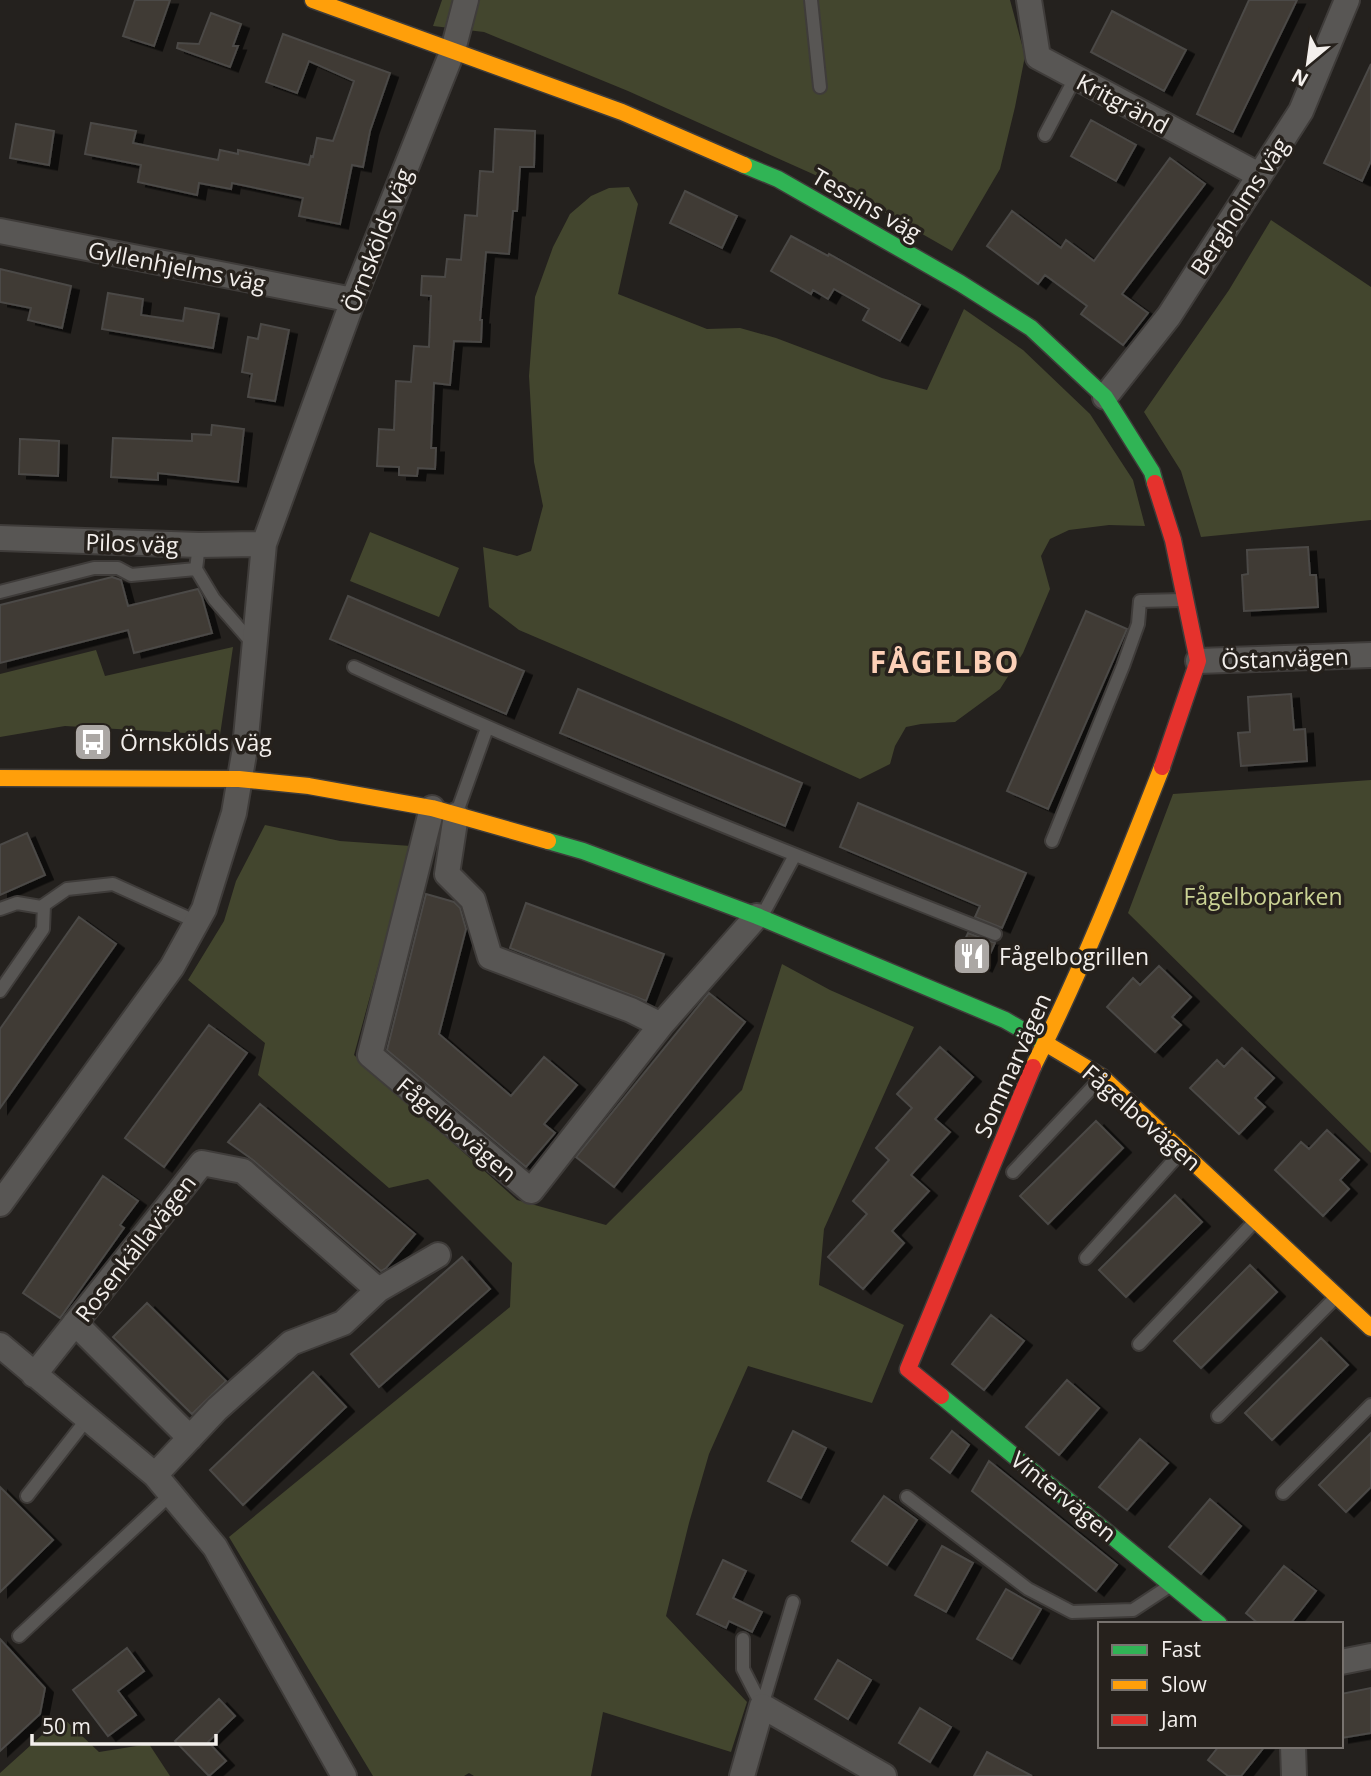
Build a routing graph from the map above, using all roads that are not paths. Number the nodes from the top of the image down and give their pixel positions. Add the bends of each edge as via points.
1 (313, 0) edge
2 (466, 0) edge
3 (811, 0) edge
4 (1029, 0) edge
5 (1347, 0) edge
6 (453, 50) junction
7 (1075, 78) junction
8 (820, 87) dead end
9 (1045, 135) dead end
10 (1259, 175) junction
11 (0, 231) edge
12 (353, 300) junction
13 (1105, 397) junction
14 (0, 538) edge
15 (101, 541) junction
16 (264, 544) junction
17 (198, 557) junction
18 (100, 568) junction
19 (0, 592) edge
20 (1186, 600) junction
21 (255, 645) junction
22 (1371, 655) edge
23 (1198, 661) junction
24 (354, 667) dead end
25 (487, 728) junction
26 (0, 778) edge
27 (239, 779) junction
28 (444, 812) junction
29 (1052, 841) dead end
30 (795, 855) junction
31 (44, 905) junction
32 (0, 909) edge
33 (759, 917) junction
34 (197, 922) junction
35 (995, 934) dead end
36 (0, 991) edge
37 (661, 1025) junction
38 (1045, 1042) junction
39 (1102, 1077) junction
40 (1182, 1151) junction
41 (1013, 1172) dead end
42 (0, 1204) edge
43 (1256, 1220) junction
44 (438, 1255) dead end
45 (1086, 1258) dead end
46 (379, 1290) junction
47 (1338, 1296) junction
48 (75, 1323) junction
49 (1371, 1328) edge
50 (1139, 1344) dead end
51 (0, 1345) edge
52 (908, 1369) joint
53 (34, 1375) junction
54 (1371, 1405) edge
55 (1218, 1416) dead end
56 (87, 1419) junction
57 (190, 1438) junction
58 (155, 1475) junction
59 (1283, 1493) dead end
60 (171, 1494) junction
61 (27, 1496) dead end
62 (907, 1497) dead end
63 (1171, 1584) junction
64 (793, 1602) dead end
65 (1217, 1622) edge
66 (19, 1636) dead end
67 (743, 1639) dead end
68 (1371, 1656) edge
69 (1343, 1662) edge
70 (762, 1706) junction
71 (1293, 1748) edge
72 (344, 1776) edge
73 (742, 1776) edge
74 (884, 1776) edge
75 (1294, 1776) edge

1 - 6 street, Tessins väg
2 - 6 street, Örnskölds väg
3 - 8 lane
4 - 7 street, Kritgränd via 1038,57
5 - 10 street, Bergholms väg via 1301,111
6 - 12 street, Örnskölds väg
6 - 13 street, Tessins väg via 622,112 778,178 1031,328
7 - 9 lane
7 - 10 street, Kritgränd
10 - 13 street, Bergholms väg via 1169,316
11 - 12 street, Gyllenhjelms väg
12 - 16 street, Örnskölds väg
13 - 20 street, Tessins väg via 1152,472
14 - 15 street, Pilos väg
15 - 17 street, Pilos väg
15 - 18 lane
16 - 17 street, Pilos väg
16 - 21 street, Örnskölds väg
17 - 18 lane via 131,575 118,568
17 - 21 lane via 214,599
18 - 19 lane
20 - 23 street, Tessins väg
20 - 29 lane via 1140,601 1138,625 1123,666
21 - 27 street, Örnskölds väg
22 - 23 street, Östanvägen
23 - 38 street, Sommarvägen via 1171,745 1105,913
24 - 25 lane
25 - 28 lane
25 - 30 lane
26 - 27 street, Fågelbovägen
27 - 28 street, Fågelbovägen via 309,786
27 - 34 street, Örnskölds väg via 234,813
28 - 33 street, Fågelbovägen via 583,851
28 - 37 street via 447,874 473,900 490,957
28 - 37 street, Fågelbovägen via 370,1055 531,1191
30 - 33 lane
30 - 35 lane
31 - 32 lane via 17,903
31 - 34 lane via 67,889 113,884
31 - 36 lane via 43,929
33 - 37 street, Fågelbovägen
33 - 38 street, Fågelbovägen via 1006,1020
34 - 42 street, Örnskölds väg via 172,967
38 - 39 street, Fågelbovägen
38 - 52 street, Sommarvägen
39 - 40 street, Fågelbovägen
39 - 41 lane
40 - 43 street, Fågelbovägen
40 - 45 lane
43 - 47 street, Fågelbovägen
43 - 50 lane
44 - 46 street
46 - 48 street, Rosenkällavägen via 243,1171 202,1163
46 - 57 street via 343,1323 291,1343
47 - 49 street, Fågelbovägen
47 - 55 lane
48 - 53 street, Rosenkällavägen
48 - 57 street
51 - 53 street
52 - 63 street, Vintervägen
53 - 56 street
54 - 59 lane
56 - 58 street
56 - 61 lane
57 - 58 street
58 - 60 street
60 - 66 lane
60 - 72 street via 215,1547
62 - 63 lane via 1028,1589 1072,1612 1133,1610
63 - 65 street, Vintervägen
64 - 70 lane
67 - 70 lane via 743,1669
68 - 69 street
70 - 73 street
70 - 74 street
71 - 75 street

